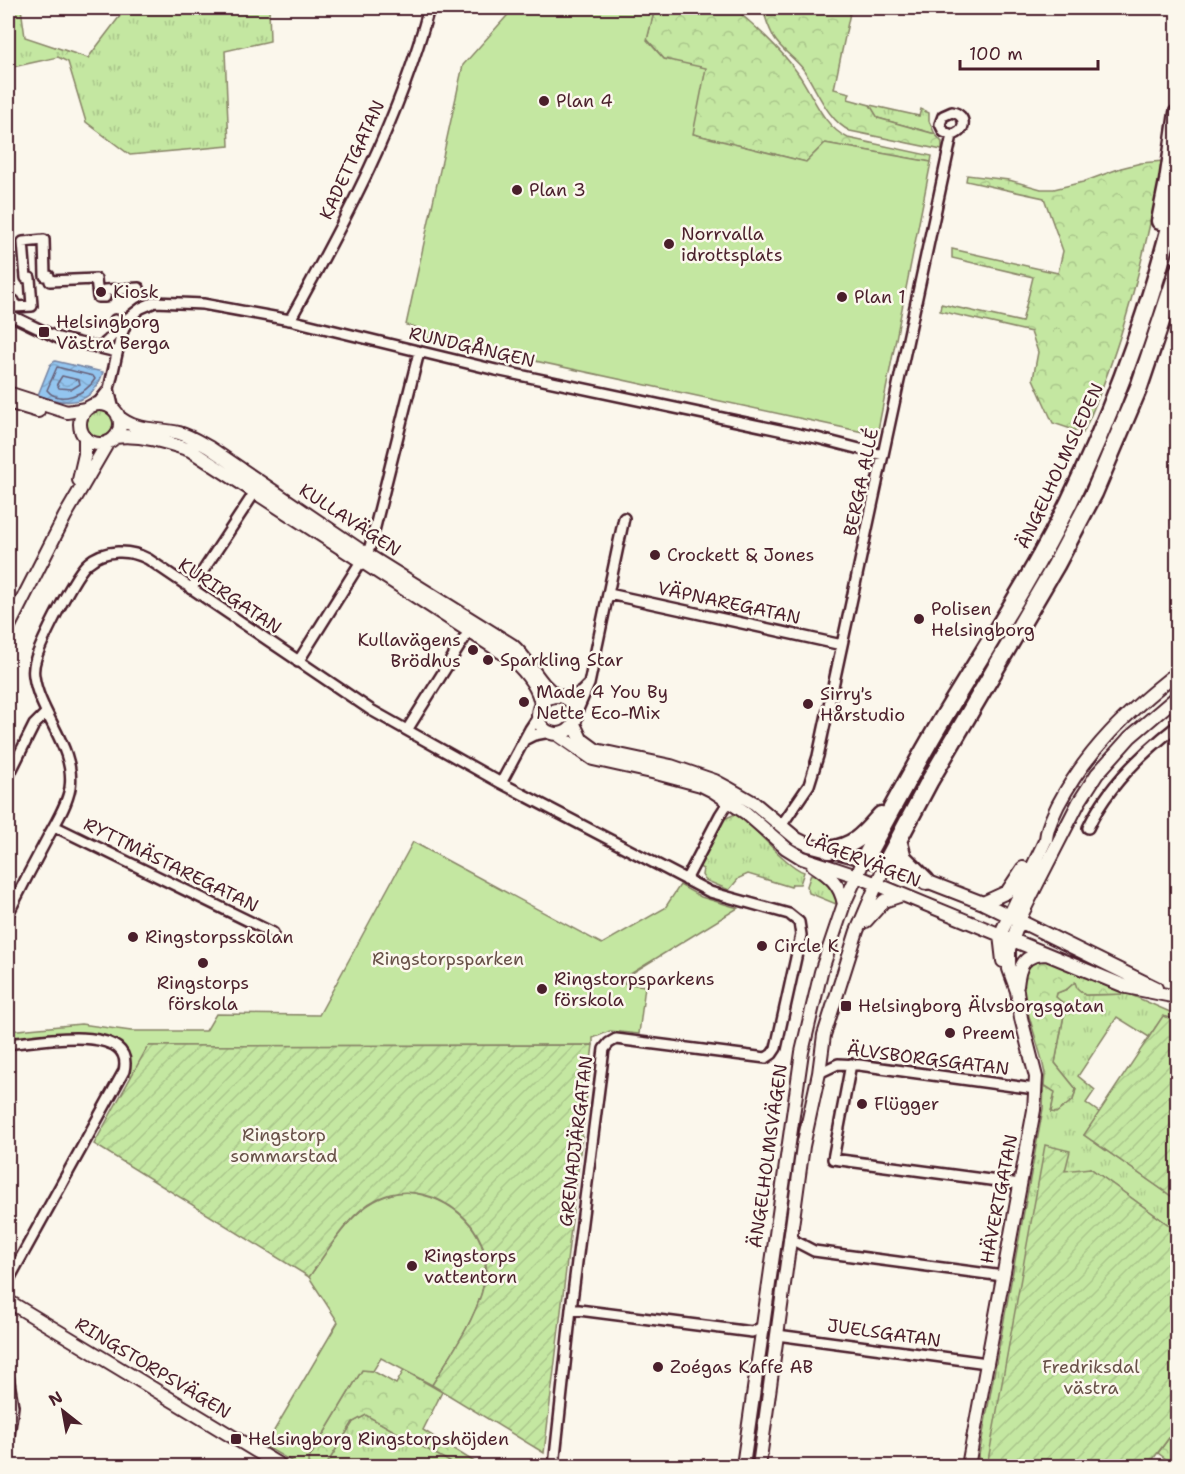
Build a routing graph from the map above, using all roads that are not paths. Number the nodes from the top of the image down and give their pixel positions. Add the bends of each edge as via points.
1 (429, 8) edge
2 (1178, 113) edge
3 (952, 135) dead end
4 (1178, 195) edge
5 (1178, 271) edge
6 (1178, 277) edge
7 (139, 288) dead end
8 (8, 301) edge
9 (1168, 303) junction
10 (8, 314) edge
11 (115, 320) dead end
12 (290, 320) junction
13 (105, 343) dead end
14 (117, 352) junction
15 (419, 352) junction
16 (109, 389) junction
17 (8, 393) edge
18 (8, 402) edge
19 (91, 406) junction
20 (116, 413) junction
21 (82, 431) junction
22 (112, 439) junction
23 (883, 455) junction
24 (255, 492) junction
25 (1068, 504) junction
26 (65, 516) junction
27 (624, 518) dead end
28 (364, 558) junction
29 (191, 589) junction
30 (609, 594) junction
31 (8, 628) edge
32 (469, 631) junction
33 (842, 645) junction
34 (298, 662) junction
35 (1178, 672) edge
36 (588, 684) junction
37 (540, 687) junction
38 (1178, 696) edge
39 (562, 697) junction
40 (540, 711) junction
41 (46, 713) junction
42 (575, 719) junction
43 (1178, 724) edge
44 (407, 730) junction
45 (554, 733) junction
46 (524, 740) junction
47 (8, 777) edge
48 (501, 783) junction
49 (732, 796) junction
50 (898, 796) junction
51 (54, 826) junction
52 (781, 826) junction
53 (1088, 828) dead end
54 (1046, 829) junction
55 (898, 840) junction
56 (830, 850) junction
57 (802, 858) junction
58 (864, 860) junction
59 (885, 865) junction
60 (857, 876) junction
61 (686, 880) junction
62 (926, 881) junction
63 (877, 884) junction
64 (8, 890) edge
65 (17, 895) junction
66 (902, 895) junction
67 (983, 903) junction
68 (844, 904) junction
69 (8, 914) edge
70 (1010, 916) junction
71 (857, 931) junction
72 (273, 933) dead end
73 (1000, 934) junction
74 (1012, 940) junction
75 (1047, 954) junction
76 (1017, 991) junction
77 (1175, 997) edge
78 (1020, 1018) junction
79 (8, 1044) edge
80 (851, 1064) junction
81 (819, 1073) junction
82 (1035, 1089) junction
83 (1020, 1184) junction
84 (789, 1238) junction
85 (1003, 1276) junction
86 (8, 1281) edge
87 (8, 1302) edge
88 (571, 1309) junction
89 (762, 1327) junction
90 (777, 1335) junction
91 (987, 1363) junction
92 (8, 1376) edge
93 (8, 1443) edge
94 (281, 1467) edge
95 (554, 1467) edge
96 (743, 1467) edge
97 (759, 1467) edge
98 (968, 1467) edge

1 - 12 street, KADETTGATAN via 395,109 369,170
2 - 25 highway via 1156,241 1137,313
3 - 23 street, BERGA ALLÉ
4 - 25 highway, ÄNGELHOLMSLEDEN via 1135,345
5 - 9 highway
6 - 9 highway
7 - 8 street via 105,290 105,297 98,297 96,279 50,281 45,276 44,240 23,242 32,306 14,307 14,301
9 - 55 highway via 1139,387 1094,493
10 - 14 street via 75,344
11 - 13 street via 115,333
12 - 14 street, RUNDGÅNGEN via 203,304 155,302 128,318
12 - 15 street, RUNDGÅNGEN
14 - 16 street, RUNDGÅNGEN
15 - 23 street, RUNDGÅNGEN
15 - 28 street
16 - 19 street, RUNDGÅNGEN
16 - 20 street, RUNDGÅNGEN
17 - 19 street via 67,412
18 - 21 street via 64,417
19 - 20 street via 108,405
19 - 21 street via 81,417
20 - 22 street via 120,427
20 - 28 street, KULLAVÄGEN via 133,426 192,438
21 - 22 street via 92,442 100,444
21 - 26 street via 83,467
22 - 24 street, KULLAVÄGEN via 131,435 190,450
22 - 26 street
23 - 33 street, BERGA ALLÉ
24 - 28 street, KULLAVÄGEN
24 - 29 street
25 - 50 highway, ÄNGELHOLMSLEDEN
26 - 31 street
27 - 30 street
28 - 32 street, KULLAVÄGEN
28 - 34 street
28 - 37 street, KULLAVÄGEN via 512,645 527,659
29 - 34 street, KURIRGATAN
29 - 41 street, KURIRGATAN via 135,553 109,553 88,563 35,660 34,678
30 - 33 street, VÄPNAREGATAN
30 - 36 street
32 - 37 street, KULLAVÄGEN via 512,659
32 - 44 street
33 - 52 street, BERGA ALLÉ via 814,774
34 - 44 street, KURIRGATAN
35 - 54 street via 1121,720 1092,752
36 - 39 street via 581,692
36 - 42 street
37 - 39 street
37 - 40 street
38 - 70 street via 1130,737 1097,774
39 - 40 street via 548,698
39 - 42 street via 574,707
40 - 45 street via 542,726
40 - 46 street
41 - 47 street via 34,725
41 - 51 street, KURIRGATAN via 70,773 68,798
42 - 45 street via 567,731
42 - 49 street, LÄGERVÄGEN via 581,739 596,750 671,766 715,781
43 - 53 street via 1108,793
44 - 48 street, KURIRGATAN
45 - 46 street
45 - 49 street, LÄGERVÄGEN via 593,759
46 - 48 street
48 - 61 street, KURIRGATAN
49 - 52 street, LÄGERVÄGEN via 754,803
49 - 57 street, LÄGERVÄGEN via 786,848
49 - 61 street
50 - 56 highway via 861,838
50 - 58 highway, ÄNGELHOLMSLEDEN
51 - 65 street, KURIRGATAN
51 - 72 street, RYTTMÄSTAREGATAN
52 - 56 street, LÄGERVÄGEN via 796,839
54 - 67 street via 1012,887 1002,896
54 - 70 street via 1046,839
55 - 59 highway
55 - 62 highway via 903,858
56 - 58 street, LÄGERVÄGEN
57 - 60 street, LÄGERVÄGEN
57 - 68 street via 835,881
58 - 59 street, LÄGERVÄGEN
58 - 60 street, ÄNGELHOLMSVÄGEN
59 - 62 street, LÄGERVÄGEN
59 - 63 street, ÄNGELHOLMSVÄGEN
60 - 63 street, LÄGERVÄGEN
60 - 68 street, ÄNGELHOLMSVÄGEN
61 - 88 street, GRENADJÄRGATAN via 710,892 780,910 799,922 801,935 776,1048 766,1058 627,1039 613,1040 606,1046 602,1053
62 - 67 street, LÄGERVÄGEN
63 - 66 street, LÄGERVÄGEN
63 - 71 street, ÄNGELHOLMSVÄGEN
64 - 65 street
65 - 69 street, KURIRGATAN
66 - 71 street via 884,901
66 - 73 street, LÄGERVÄGEN
67 - 70 street, LÄGERVÄGEN
68 - 89 street, ÄNGELHOLMSVÄGEN via 821,972 802,1052
70 - 73 street
70 - 74 street, HÄVERTGATAN
70 - 77 street, LÄGERVÄGEN
71 - 81 street, ÄNGELHOLMSVÄGEN via 824,1035
73 - 74 street, LÄGERVÄGEN
73 - 78 street via 1006,977
74 - 75 street, LÄGERVÄGEN
74 - 76 street, HÄVERTGATAN via 1009,969
75 - 76 street via 1024,961 1019,968
75 - 77 street, LÄGERVÄGEN via 1127,987
76 - 78 street, HÄVERTGATAN
78 - 82 street, HÄVERTGATAN via 1034,1066
79 - 86 street via 92,1038 118,1049 125,1064
80 - 81 street, ÄLVSBORGSGATAN via 838,1064
80 - 82 street, ÄLVSBORGSGATAN
80 - 83 street via 832,1159
81 - 84 street, ÄNGELHOLMSVÄGEN
82 - 83 street, HÄVERTGATAN
83 - 85 street, HÄVERTGATAN
84 - 85 street via 814,1251
84 - 90 street, ÄNGELHOLMSVÄGEN
85 - 91 street, HÄVERTGATAN
87 - 94 street, RINGSTORPSVÄGEN
88 - 89 street via 749,1331
88 - 95 street, GRENADJÄRGATAN
89 - 96 street, ÄNGELHOLMSVÄGEN
90 - 91 street, JUELSGATAN
90 - 97 street, ÄNGELHOLMSVÄGEN
91 - 98 street, HÄVERTGATAN
92 - 93 street via 13,1406

